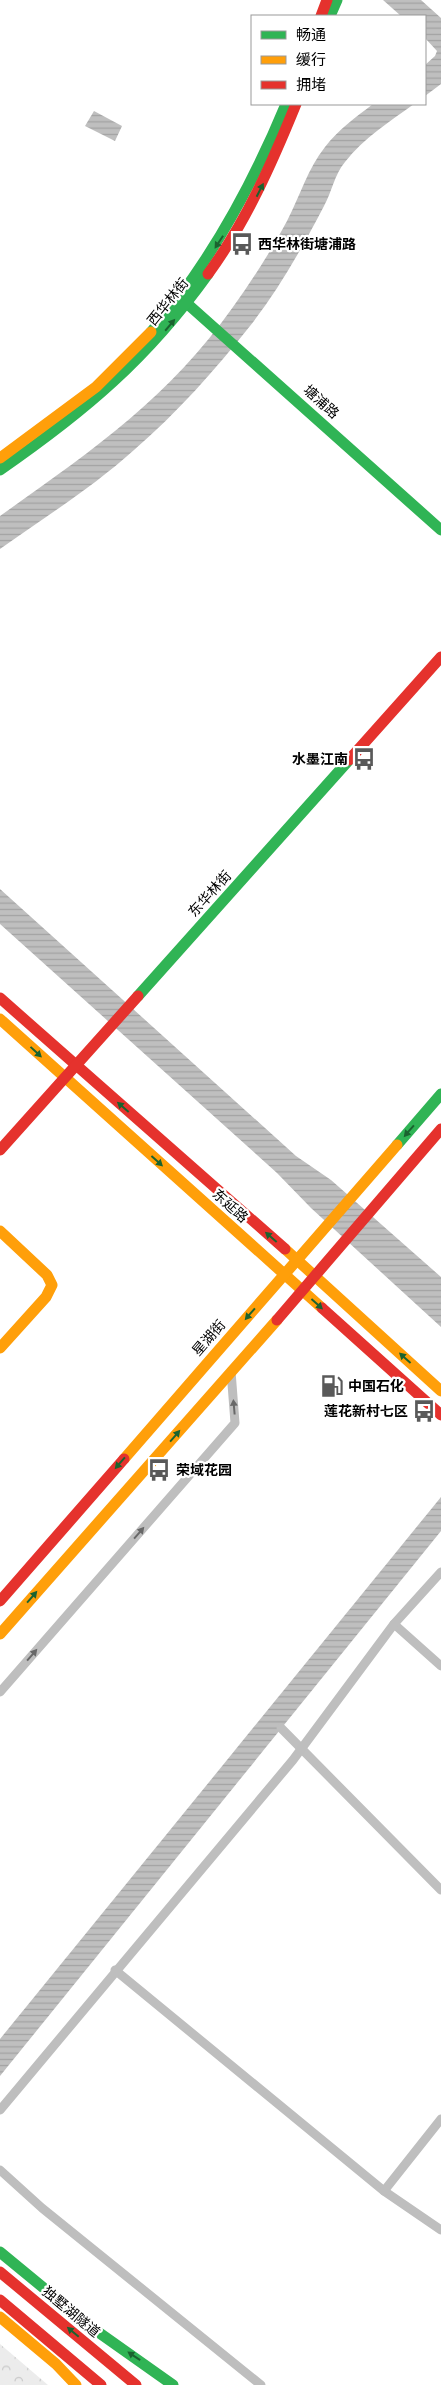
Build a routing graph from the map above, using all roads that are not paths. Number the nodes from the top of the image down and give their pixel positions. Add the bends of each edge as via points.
1 (327, 0) edge
2 (337, 0) edge
3 (320, 15) edge
4 (330, 15) edge
5 (286, 105) edge
6 (296, 105) edge
7 (184, 301) junction
8 (0, 458) edge
9 (0, 470) edge
10 (441, 530) edge
11 (441, 657) edge
12 (0, 998) edge
13 (0, 1019) edge
14 (77, 1066) junction
15 (65, 1079) junction
16 (441, 1094) edge
17 (441, 1129) edge
18 (0, 1150) edge
19 (0, 1231) edge
20 (297, 1260) junction
21 (284, 1275) junction
22 (315, 1276) junction
23 (302, 1290) junction
24 (0, 1348) edge
25 (232, 1371) junction
26 (441, 1391) edge
27 (441, 1415) edge
28 (441, 1572) edge
29 (0, 1601) edge
30 (394, 1624) junction
31 (0, 1634) edge
32 (441, 1666) edge
33 (0, 1692) edge
34 (115, 1970) junction
35 (0, 2110) edge
36 (441, 2119) edge
37 (0, 2170) edge
38 (384, 2191) junction
39 (441, 2230) edge
40 (0, 2252) edge
41 (0, 2272) edge
42 (0, 2300) edge
43 (0, 2317) edge
44 (76, 2385) edge
45 (101, 2385) edge
46 (136, 2385) edge
47 (173, 2385) edge
48 (261, 2385) edge

1 - 3 main road
2 - 4 main road
5 -> 7 main road, 西华林街 via 252,184
7 -> 6 main road, 西华林街 via 234,237 259,192
7 - 8 main road, 西华林街 via 109,376
9 -> 7 main road, 西华林街 via 102,394 144,353
7 - 10 main road, 塘浦路
11 - 14 main road, 东华林街
12 - 14 main road, 东延路
13 -> 15 main road, 东延路
14 - 15 main road, 东华林街
20 -> 14 main road, 东延路
15 - 18 main road, 东华林街
15 -> 21 main road, 东延路
16 -> 20 main road, 星湖街
17 - 22 main road
19 - 24 main road via 48,1275 52,1285 46,1297
20 - 21 main road, 星湖街
20 - 22 main road, 东延路
21 - 23 main road, 东延路
21 -> 29 main road, 星湖街
22 - 23 main road
26 -> 22 main road, 东延路
23 - 25 main road
23 -> 27 main road, 东延路
31 -> 25 main road
33 -> 25 street via 235,1423
28 - 30 street
30 - 32 street
30 - 34 street via 293,1760
34 - 35 street
34 - 38 street
36 - 38 street
37 - 48 street via 42,2208
38 - 39 street
47 -> 40 main road via 91,2327
46 -> 41 main road, 独墅湖隧道
42 - 45 main road
43 - 44 main road

